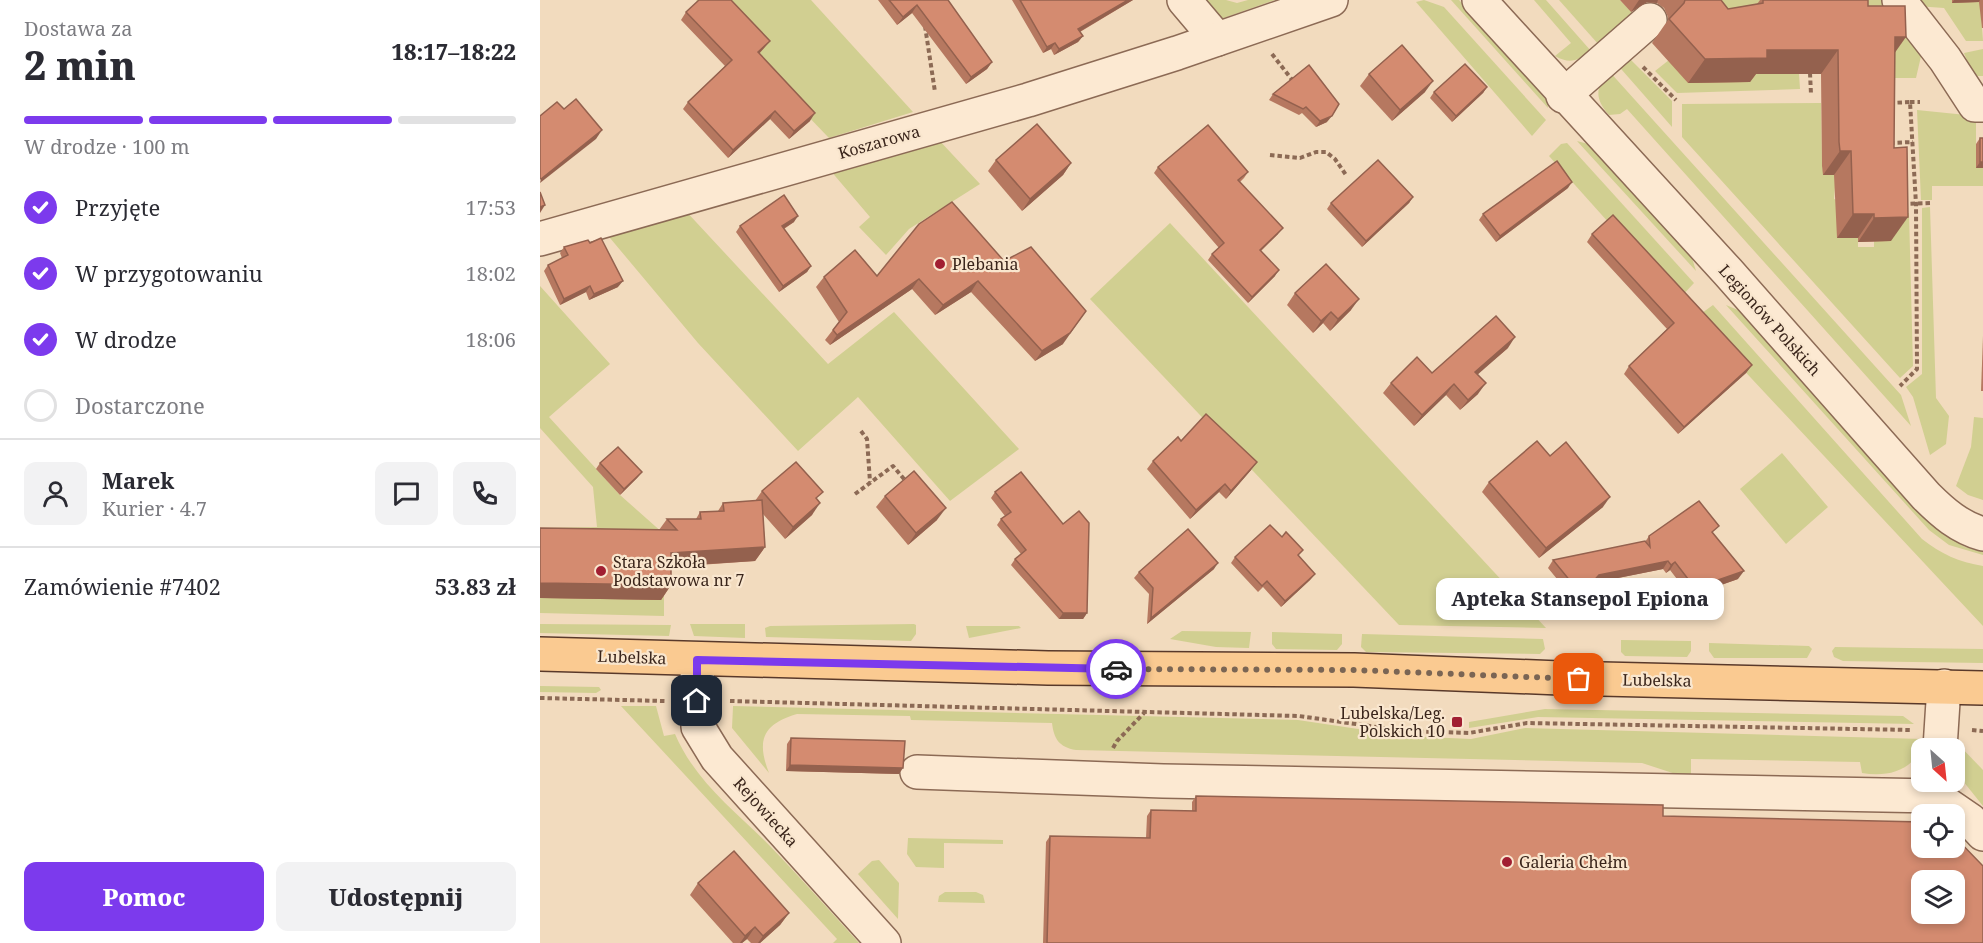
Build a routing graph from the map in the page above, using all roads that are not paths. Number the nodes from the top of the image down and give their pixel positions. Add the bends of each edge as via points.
1 (1184, 0) edge
2 (1331, 0) edge
3 (1479, 0) edge
4 (1899, 0) edge
5 (1650, 20) dead end
6 (1217, 39) junction
7 (1563, 96) junction
8 (1983, 105) edge
9 (540, 239) edge
10 (1983, 534) edge
11 (540, 654) edge
12 (697, 660) junction
13 (1944, 686) junction
14 (1983, 688) edge
15 (1931, 738) edge
16 (917, 772) dead end
17 (1911, 788) edge
18 (1939, 792) edge
19 (1983, 834) edge
20 (884, 943) edge

1 - 6 street
2 - 6 street, Koszarowa
3 - 7 street, Legionów Polskich
4 - 8 street via 1946,59 1975,105
5 - 7 street
6 - 9 street, Koszarowa via 1028,100
7 - 10 street, Legionów Polskich via 1728,272 1926,496 1945,515 1968,530
11 - 12 main road, Lubelska
12 - 13 main road, Lubelska via 1354,670
12 - 20 street, Rejowiecka via 698,727 717,758
13 - 14 main road, Lubelska
13 - 15 street
16 - 17 street via 1099,779
18 - 19 street

